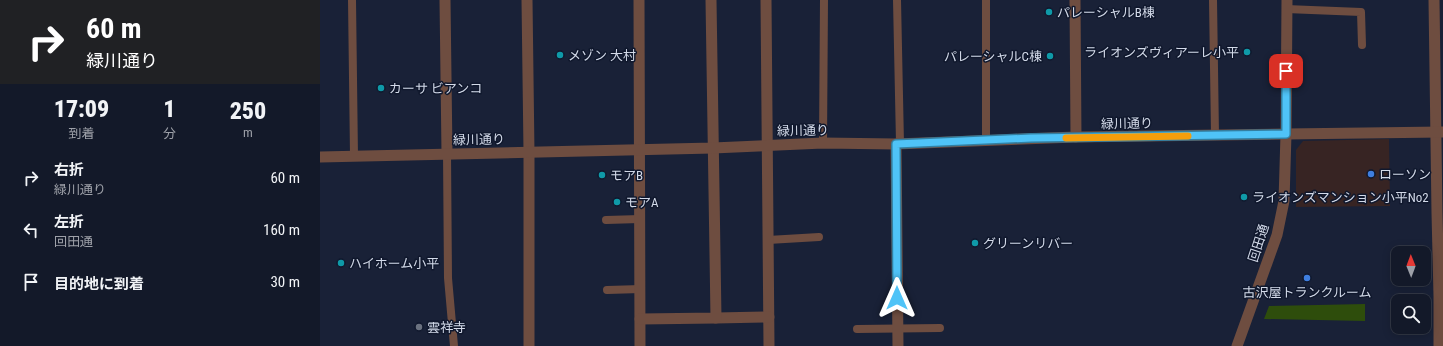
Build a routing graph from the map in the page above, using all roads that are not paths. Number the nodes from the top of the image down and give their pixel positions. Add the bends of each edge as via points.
1 (352, 0) edge
2 (445, 0) edge
3 (527, 0) edge
4 (639, 0) edge
5 (711, 0) edge
6 (766, 0) edge
7 (824, 0) edge
8 (897, 0) edge
9 (986, 0) edge
10 (1075, 0) edge
11 (1213, 0) edge
12 (1434, 0) edge
13 (1286, 5) edge
14 (1362, 45) dead end
15 (1440, 132) edge
16 (1286, 134) junction
17 (1215, 136) junction
18 (1076, 137) junction
19 (986, 140) junction
20 (823, 143) junction
21 (898, 144) junction
22 (766, 145) junction
23 (713, 148) junction
24 (639, 149) junction
25 (529, 152) junction
26 (447, 153) junction
27 (354, 156) junction
28 (320, 157) edge
29 (640, 219) junction
30 (606, 220) dead end
31 (819, 237) dead end
32 (768, 240) junction
33 (641, 289) junction
34 (607, 290) dead end
35 (1441, 296) edge
36 (769, 317) junction
37 (716, 318) junction
38 (640, 319) junction
39 (897, 328) junction
40 (940, 328) dead end
41 (857, 329) dead end
42 (454, 346) edge
43 (529, 346) edge
44 (640, 346) edge
45 (769, 346) edge
46 (898, 346) edge
47 (1237, 346) edge
48 (1439, 346) edge

1 - 27 lane
2 - 26 street
3 - 25 street
4 - 24 street
5 - 23 street
6 - 22 street
7 - 20 lane
8 - 21 lane
9 - 19 lane
10 - 18 street
11 - 17 lane
12 - 15 street
13 - 14 lane via 1362,12
13 - 16 street, 回田通
15 - 16 street, 緑川通り
15 - 35 street
16 - 17 street, 緑川通り
16 - 47 street, 回田通 via 1284,201 1277,235
17 - 18 street, 緑川通り
18 - 19 street, 緑川通り
19 - 21 street, 緑川通り
20 - 21 street, 緑川通り
20 - 22 street, 緑川通り
21 - 39 street
22 - 23 street, 緑川通り
22 - 32 street
23 - 24 street, 緑川通り
23 - 37 street
24 - 25 street, 緑川通り
24 - 29 street
25 - 26 street, 緑川通り
25 - 43 street
26 - 27 street, 緑川通り
26 - 42 lane via 448,278
27 - 28 street, 緑川通り
29 - 30 lane
29 - 33 street
31 - 32 lane
32 - 36 street
33 - 34 lane
33 - 38 street
35 - 48 street
36 - 37 street
36 - 45 street
37 - 38 street
38 - 44 street
39 - 40 lane
39 - 41 lane
39 - 46 street

